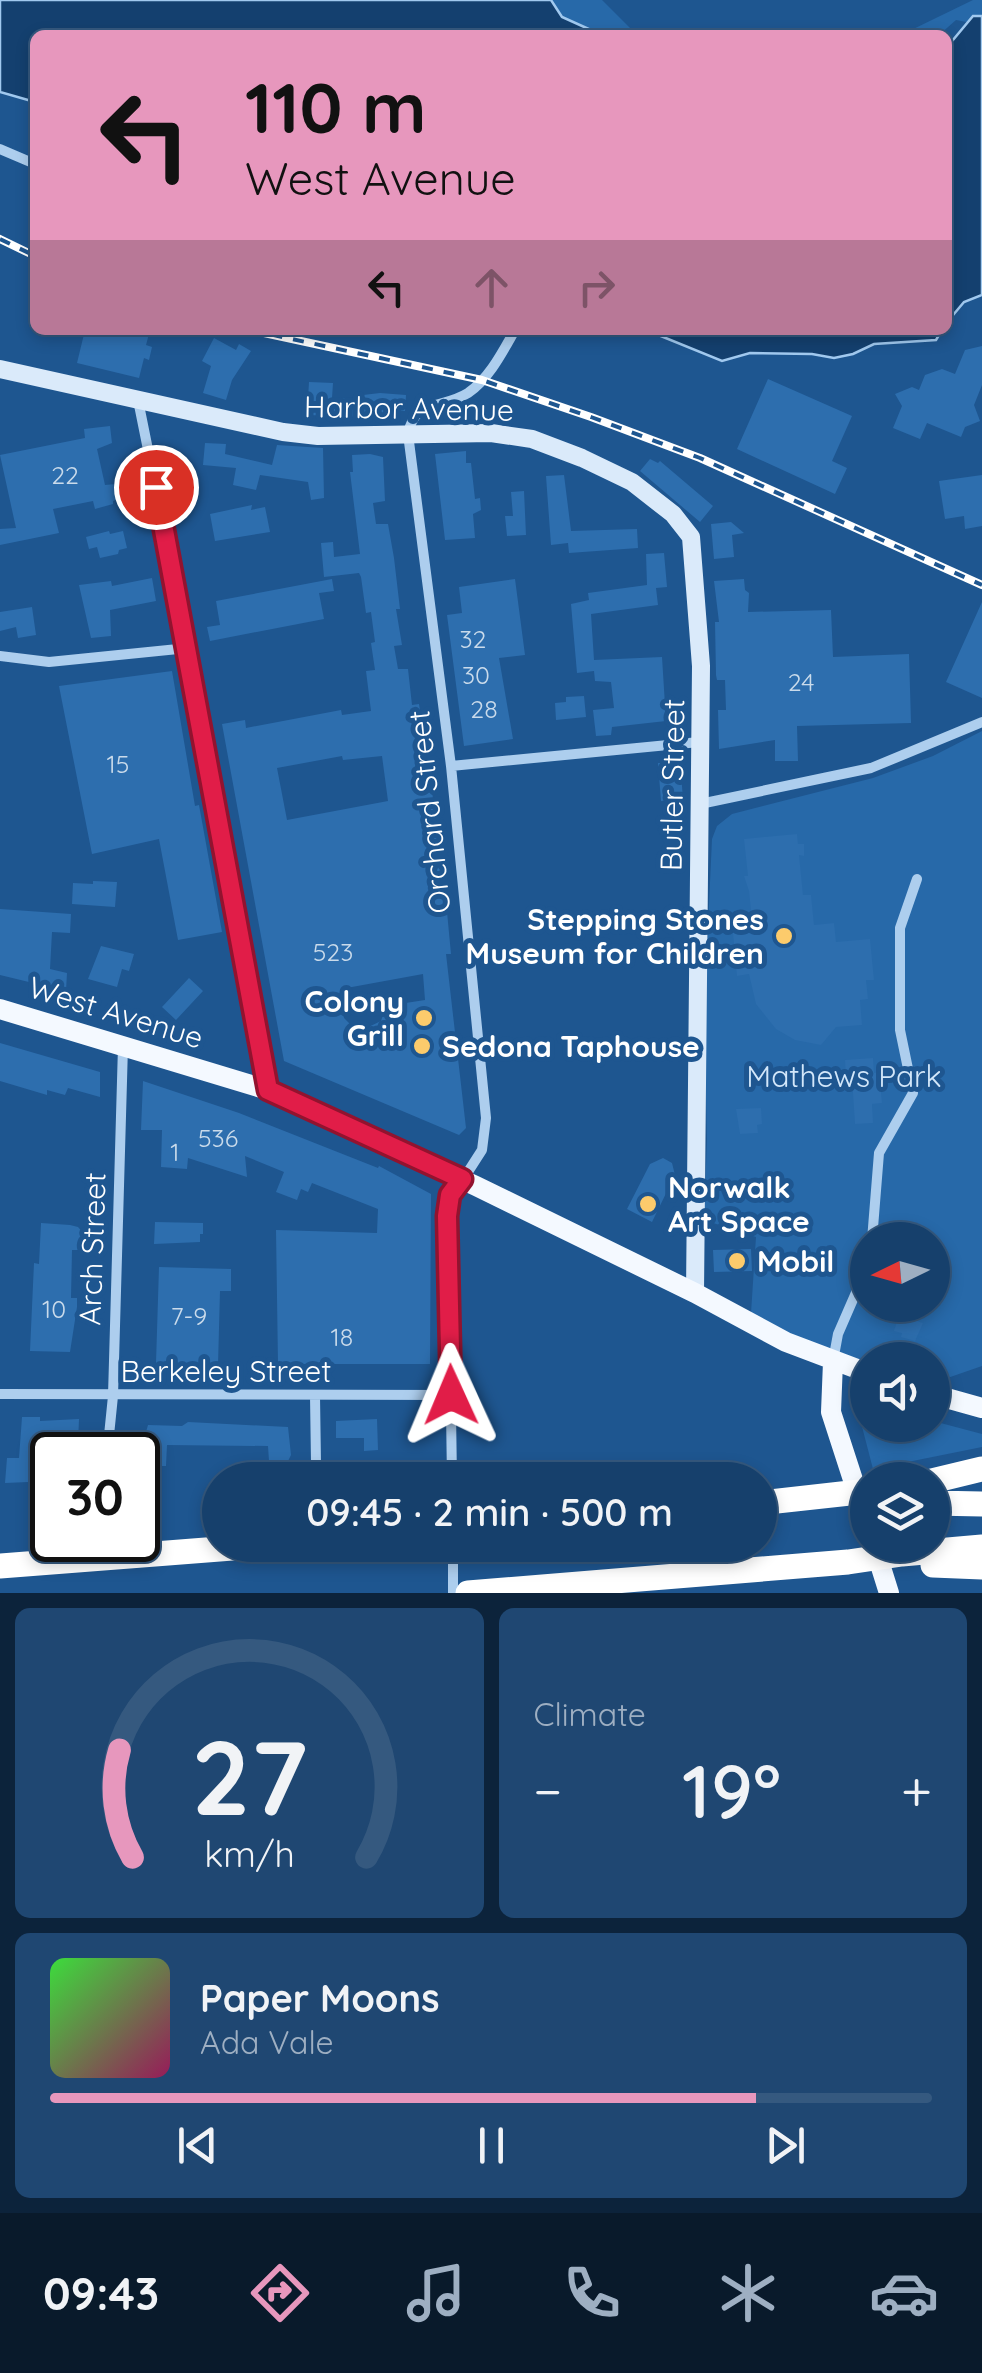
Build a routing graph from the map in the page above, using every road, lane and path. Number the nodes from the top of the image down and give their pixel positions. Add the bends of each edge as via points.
1 (0, 149) edge
2 (30, 162) edge
3 (513, 335) edge
4 (0, 369) edge
5 (138, 400) junction
6 (408, 434) junction
7 (680, 521) joint
8 (188, 648) junction
9 (0, 656) edge
10 (982, 722) edge
11 (699, 742) junction
12 (450, 766) junction
13 (700, 804) junction
14 (917, 878) dead end
15 (0, 1009) edge
16 (123, 1044) junction
17 (268, 1090) junction
18 (462, 1179) junction
19 (873, 1222) edge
20 (695, 1293) junction
21 (850, 1306) edge
22 (833, 1362) junction
23 (850, 1368) edge
24 (0, 1394) edge
25 (451, 1395) junction
26 (113, 1396) junction
27 (315, 1396) junction
28 (950, 1399) edge
29 (982, 1408) edge
30 (109, 1432) edge
31 (316, 1462) edge
32 (452, 1462) edge
33 (980, 1470) edge
34 (850, 1471) edge
35 (950, 1477) edge
36 (850, 1496) edge
37 (830, 1501) junction
38 (850, 1503) edge
39 (950, 1503) edge
40 (982, 1504) edge
41 (777, 1505) edge
42 (982, 1548) edge
43 (202, 1550) edge
44 (950, 1552) edge
45 (453, 1562) edge
46 (850, 1562) edge
47 (879, 1562) edge
48 (933, 1562) edge
49 (0, 1566) edge
50 (982, 1567) edge
51 (453, 1593) edge
52 (469, 1593) edge
53 (889, 1593) edge

1 - 2 street
3 - 6 street via 479,384 418,410
4 - 5 main road, Harbor Avenue
5 - 6 main road, Harbor Avenue via 283,432
5 - 8 street
6 - 7 main road, Harbor Avenue via 532,439 632,482
6 - 12 street, Orchard Street
7 - 11 main road, Butler Street via 694,553
8 - 9 street via 49,662
8 - 17 street
10 - 13 street via 871,768
11 - 12 street
11 - 13 main road, Butler Street
12 - 18 street, Orchard Street via 486,1133
13 - 20 main road, Butler Street
14 - 19 street via 900,928 900,1030 913,1093 879,1153
15 - 16 main road, West Avenue
16 - 17 main road, West Avenue
16 - 26 street, Arch Street
17 - 18 main road, West Avenue
18 - 20 main road, West Avenue
18 - 25 street, Orchard Street via 450,1195 447,1216
20 - 22 main road, West Avenue
21 - 22 street
22 - 23 main road, West Avenue
22 - 34 main road via 831,1412
24 - 26 street, Berkeley Street
25 - 27 street, Berkeley Street
25 - 32 street, Orchard Street
26 - 27 street, Berkeley Street
26 - 30 street, Arch Street
27 - 31 street
28 - 29 main road
33 - 35 highway
36 - 37 highway
37 - 38 highway
37 - 41 highway
39 - 40 highway
42 - 44 highway
43 - 49 highway
45 - 51 street
46 - 52 highway
47 - 53 main road
48 - 50 highway

